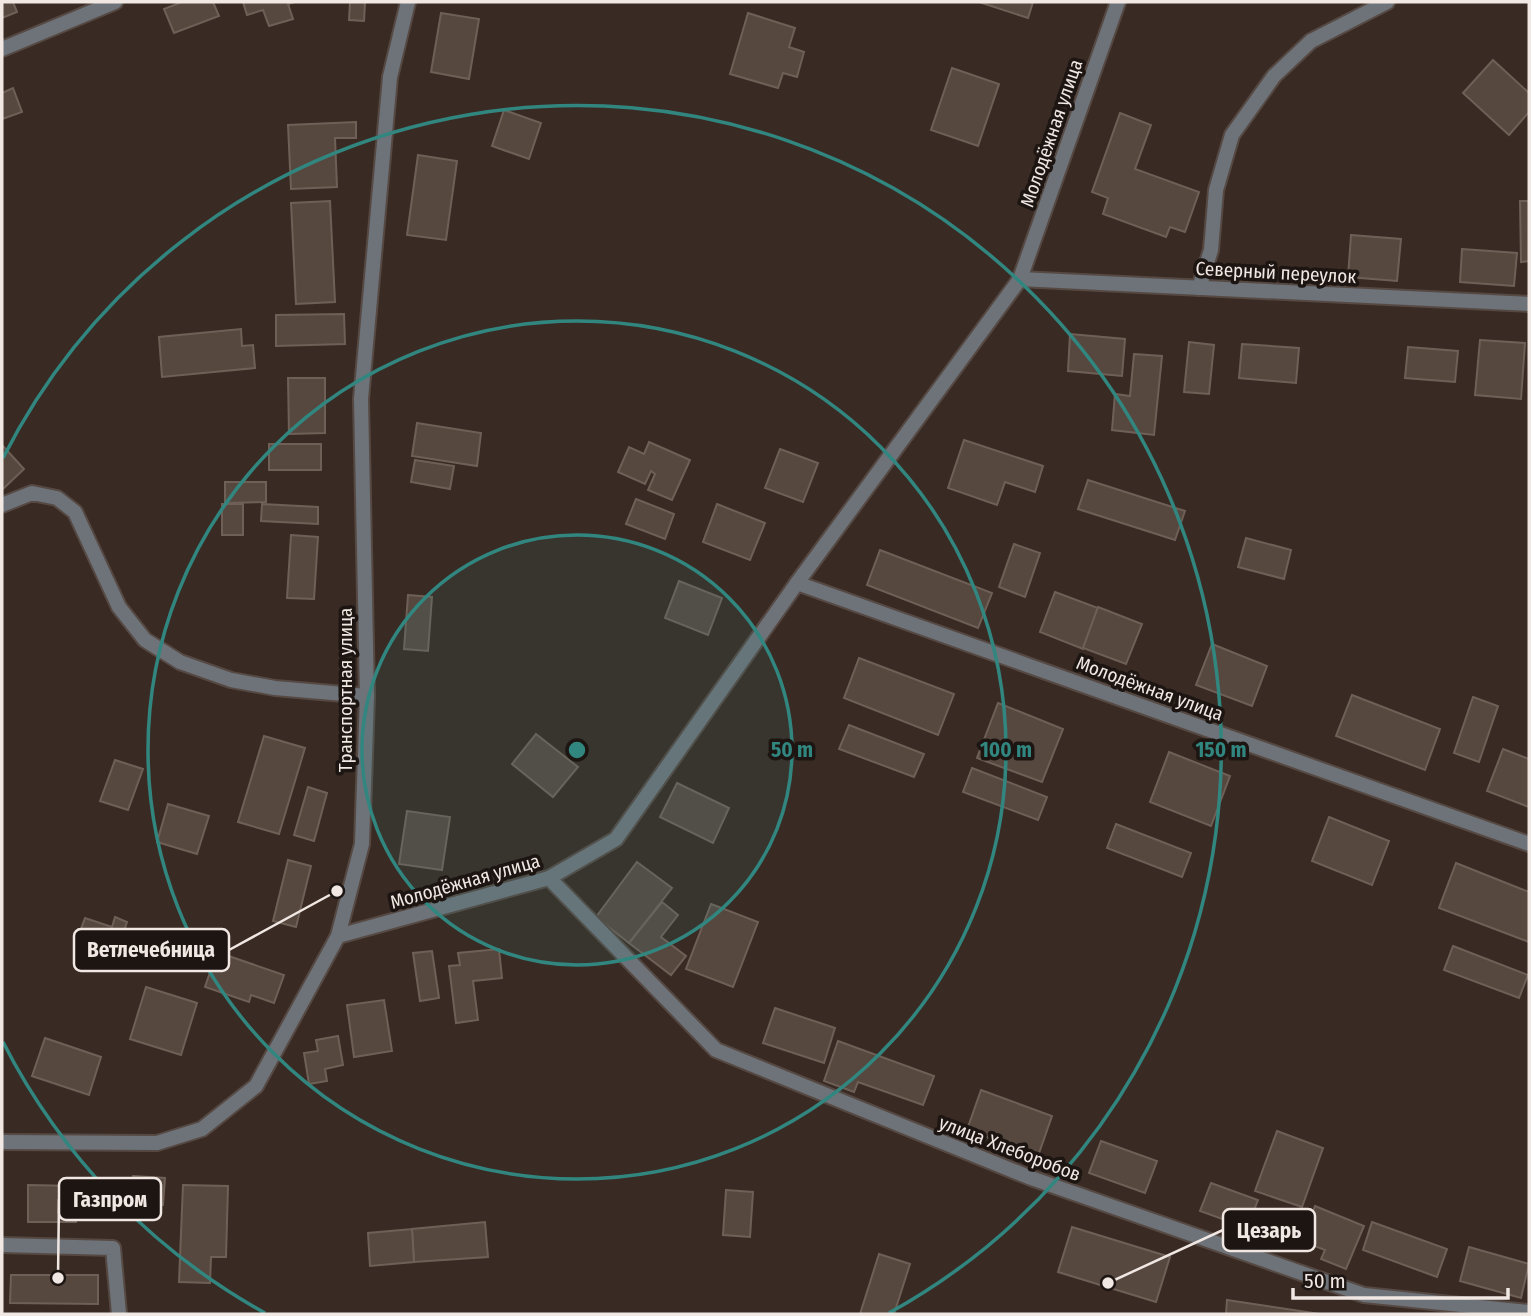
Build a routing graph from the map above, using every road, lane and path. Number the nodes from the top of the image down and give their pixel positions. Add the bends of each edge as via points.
1 (115, 2) edge
2 (408, 2) edge
3 (1118, 2) edge
4 (1387, 2) edge
5 (2, 49) edge
6 (1020, 279) junction
7 (1199, 288) junction
8 (1529, 304) edge
9 (2, 505) edge
10 (797, 583) junction
11 (367, 696) junction
12 (1529, 844) edge
13 (549, 878) junction
14 (338, 936) junction
15 (2, 1142) edge
16 (2, 1245) edge
17 (1529, 1312) edge
18 (119, 1314) edge

1 - 5 street
2 - 11 street, Транспортная улица via 390,78 361,399
3 - 6 street, Молодёжная улица
4 - 7 street via 1311,41 1274,76 1232,135 1216,190 1211,250
6 - 7 street, Северный переулок
6 - 10 street, Молодёжная улица
7 - 8 street, Северный переулок
9 - 11 street via 32,493 57,498 75,512 119,607 145,640 180,662 231,680 275,688
10 - 12 street, Молодёжная улица
10 - 13 street, Молодёжная улица via 616,839
11 - 14 street, Транспортная улица via 362,844
13 - 14 street, Молодёжная улица
13 - 17 street, улица Хлеборобов via 716,1050 1031,1178 1364,1296
14 - 15 street, Транспортная улица via 256,1086 202,1129 157,1143
16 - 18 street via 113,1248

